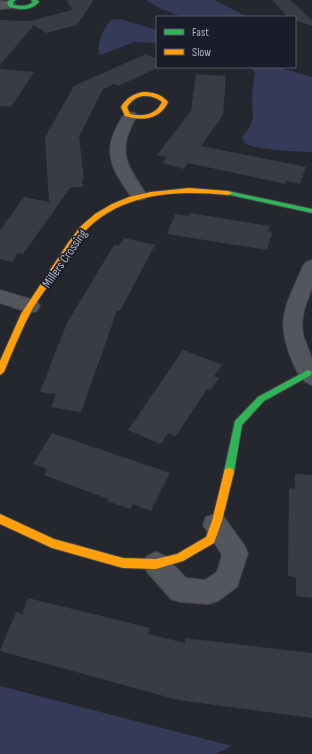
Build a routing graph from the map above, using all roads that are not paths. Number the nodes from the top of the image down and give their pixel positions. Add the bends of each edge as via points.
1 (34, 0) edge
2 (8, 3) edge
3 (130, 116) dead end
4 (139, 195) junction
5 (312, 211) edge
6 (312, 266) edge
7 (0, 296) edge
8 (30, 306) junction
9 (0, 372) edge
10 (310, 375) edge
11 (0, 519) edge
12 (215, 525) junction
13 (156, 564) junction

1 - 2 street via 35,4 27,8 17,8
3 - 4 street via 120,134 117,155 122,172
4 - 5 street, Millers Crossing via 182,190 207,191
4 - 8 street, Millers Crossing via 114,206 88,224
6 - 10 street via 292,322 295,341
7 - 8 street
8 - 9 street, Millers Crossing
10 - 12 street via 261,398 238,424 228,479
11 - 13 street via 52,543 123,563
12 - 13 street via 210,540 179,558
12 - 13 street via 235,553 228,579 209,592 180,590

